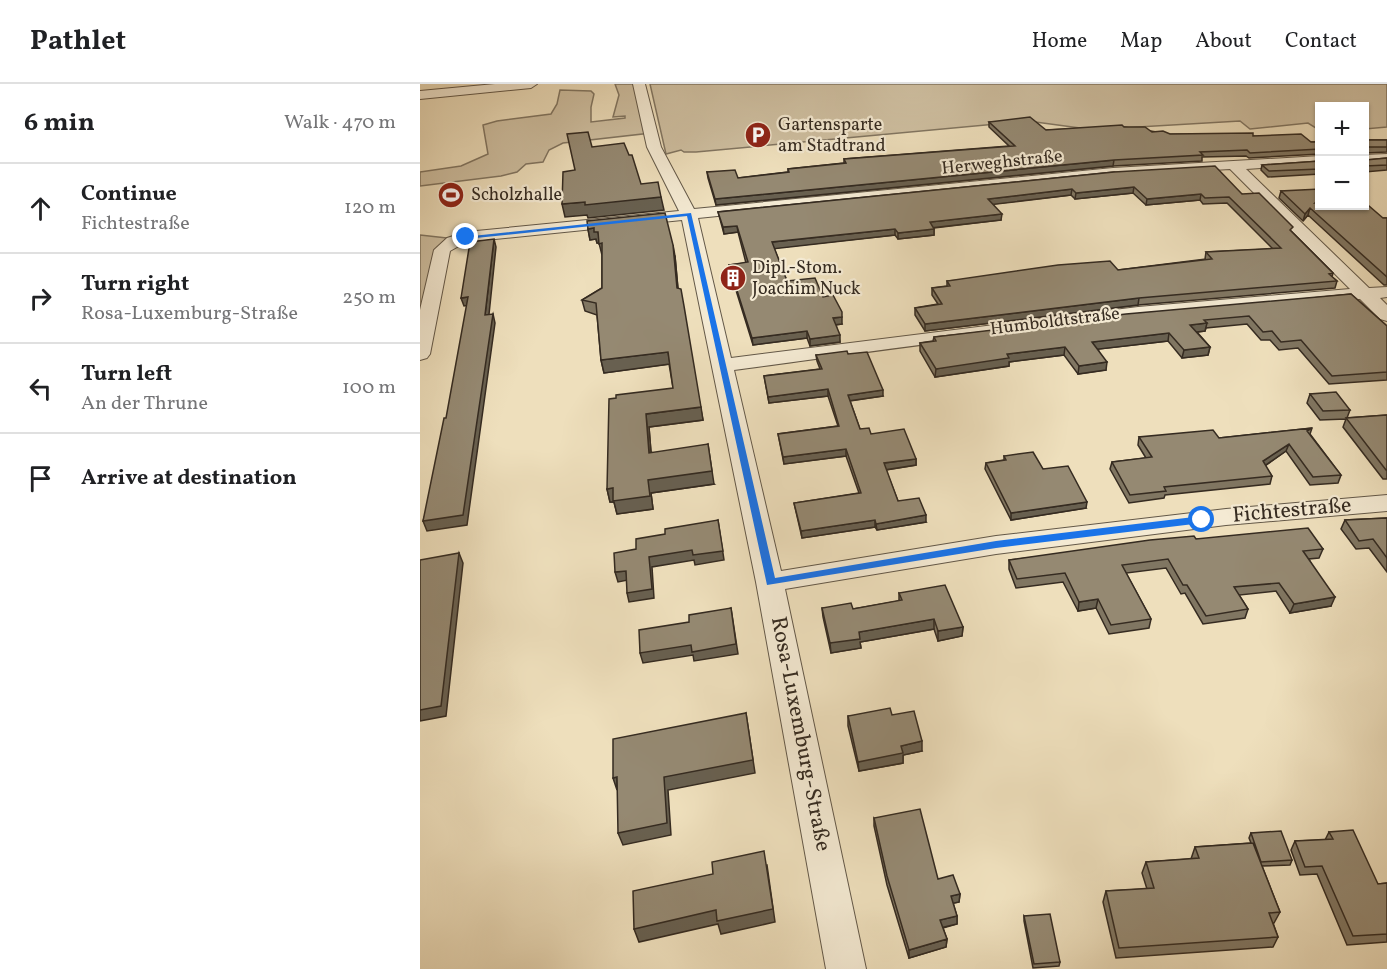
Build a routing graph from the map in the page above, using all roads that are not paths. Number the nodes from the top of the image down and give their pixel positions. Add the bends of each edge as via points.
1 (531, 84) edge
2 (639, 84) edge
3 (470, 87) edge
4 (420, 95) edge
5 (1387, 158) edge
6 (1369, 159) edge
7 (1315, 160) edge
8 (1233, 164) junction
9 (689, 214) junction
10 (1387, 292) edge
11 (1365, 293) junction
12 (1387, 315) edge
13 (420, 354) edge
14 (724, 365) junction
15 (1387, 503) edge
16 (771, 582) junction
17 (846, 969) edge

1 - 3 street
2 - 9 street, Rosa-Luxemburg-Straße via 654,147
3 - 4 street
5 - 6 street
7 - 8 street, Herweghstraße
8 - 9 street, Herweghstraße via 1076,175
8 - 11 street
9 - 13 street, Herweghstraße via 456,239 442,250
9 - 14 street, Rosa-Luxemburg-Straße
10 - 11 street, Humboldtstraße
11 - 12 street
11 - 14 street, Humboldtstraße via 1101,316
14 - 16 street, Rosa-Luxemburg-Straße
15 - 16 street, Fichtestraße via 1226,517 996,545
16 - 17 street, Rosa-Luxemburg-Straße

